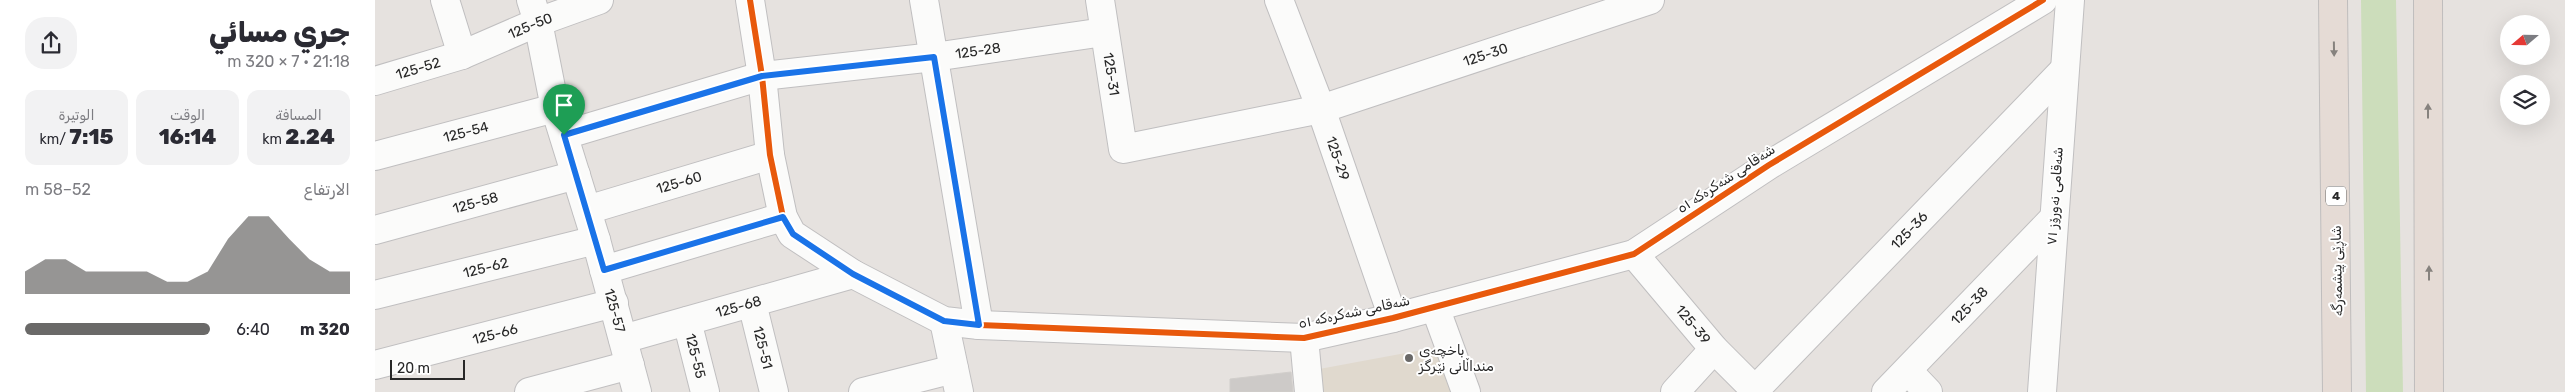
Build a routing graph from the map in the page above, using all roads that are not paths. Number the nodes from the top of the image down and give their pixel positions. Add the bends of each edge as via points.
1 (445, 0) edge
2 (599, 0) edge
3 (750, 0) edge
4 (925, 0) edge
5 (1099, 0) edge
6 (1279, 0) edge
7 (1650, 0) edge
8 (2043, 0) edge
9 (2071, 0) edge
10 (2333, 0) edge
11 (2428, 0) edge
12 (535, 11) edge
13 (1104, 32) junction
14 (462, 55) junction
15 (934, 57) junction
16 (2064, 70) junction
17 (762, 76) junction
18 (375, 81) edge
19 (555, 108) junction
20 (1321, 109) junction
21 (564, 135) junction
22 (1123, 149) joint
23 (770, 155) junction
24 (375, 156) edge
25 (576, 175) junction
26 (587, 210) junction
27 (783, 217) junction
28 (2053, 219) junction
29 (375, 230) edge
30 (596, 240) junction
31 (1634, 254) junction
32 (604, 270) junction
33 (853, 274) junction
34 (375, 294) edge
35 (614, 303) junction
36 (752, 304) junction
37 (1435, 307) junction
38 (2337, 308) junction
39 (2429, 309) junction
40 (1393, 318) junction
41 (687, 321) junction
42 (944, 321) junction
43 (979, 325) junction
44 (1304, 338) junction
45 (623, 339) junction
46 (1714, 349) junction
47 (375, 365) edge
48 (630, 365) junction
49 (1908, 371) junction
50 (957, 380) edge
51 (566, 387) edge
52 (1756, 391) edge
53 (529, 392) edge
54 (637, 392) edge
55 (705, 392) edge
56 (774, 392) edge
57 (863, 392) edge
58 (1309, 392) edge
59 (1467, 392) edge
60 (1675, 392) edge
61 (1886, 392) edge
62 (1928, 392) edge
63 (2042, 392) edge
64 (2327, 392) edge
65 (2337, 392) edge
66 (2429, 392) edge
67 (2443, 392) edge

1 - 14 street
2 - 12 street, 125-50
3 - 17 street, شەقامی شەکرەکە ٥١
4 - 15 street
5 - 13 street, 125-31
6 - 20 street, 125-29
7 - 20 street, 125-30
8 - 31 street, شەقامی شەکرەکە ٥١ via 1769,165
9 - 16 street, شەقامی نەورۆز ٧١
10 -> 38 highway, شاڕێی پێشمەرگە / 4
39 -> 11 highway
12 - 14 street, 125-50
12 - 19 street, 125-57
13 - 15 street, 125-28
13 - 22 street, 125-31
14 - 18 street, 125-52
15 - 17 street, 125-28
15 - 43 street
16 - 28 street, شەقامی نەورۆز ٧١
16 - 52 street, 125-36
17 - 21 street, 125-28
17 - 23 street, شەقامی شەکرەکە ٥١
19 - 21 street, 125-57
19 - 24 street, 125-54
20 - 22 street, 125-30
20 - 40 street, 125-29
21 - 25 street, 125-57
23 - 26 street, 125-60
23 - 27 street, شەقامی شەکرەکە ٥١
25 - 26 street, 125-57
25 - 29 street, 125-58
26 - 30 street, 125-57
27 - 32 street
27 - 33 street, شەقامی شەکرەکە ٥١ via 793,234
28 - 49 street, 125-38
28 - 63 street, شەقامی نەورۆز ٧١
30 - 32 street, 125-57
30 - 34 street, 125-62
31 - 37 street, شەقامی شەکرەکە ٥١
31 - 46 street, 125-39
32 - 35 street, 125-57
33 - 36 street, 125-68
33 - 42 street, شەقامی شەکرەکە ٥١
35 - 45 street, 125-57
35 - 47 street, 125-66
36 - 41 street, 125-68
36 - 56 street, 125-51
37 - 40 street, شەقامی شەکرەکە ٥١
37 - 59 street
38 - 64 highway
38 - 65 highway, شاڕێی پێشمەرگە / 4
39 - 66 highway
39 - 67 highway
40 - 44 street, شەقامی شەکرەکە ٥١
41 - 45 street, 125-68
41 - 55 street, 125-55
42 - 43 street, شەقامی شەکرەکە ٥١
42 - 50 street
43 - 44 street, شەقامی شەکرەکە ٥١
44 - 58 street
45 - 48 street, 125-57
46 - 52 street, 125-39
46 - 60 street
48 - 51 street
48 - 54 street, 125-57
49 - 61 street, 125-38
49 - 62 street
50 - 57 street
51 - 53 street

